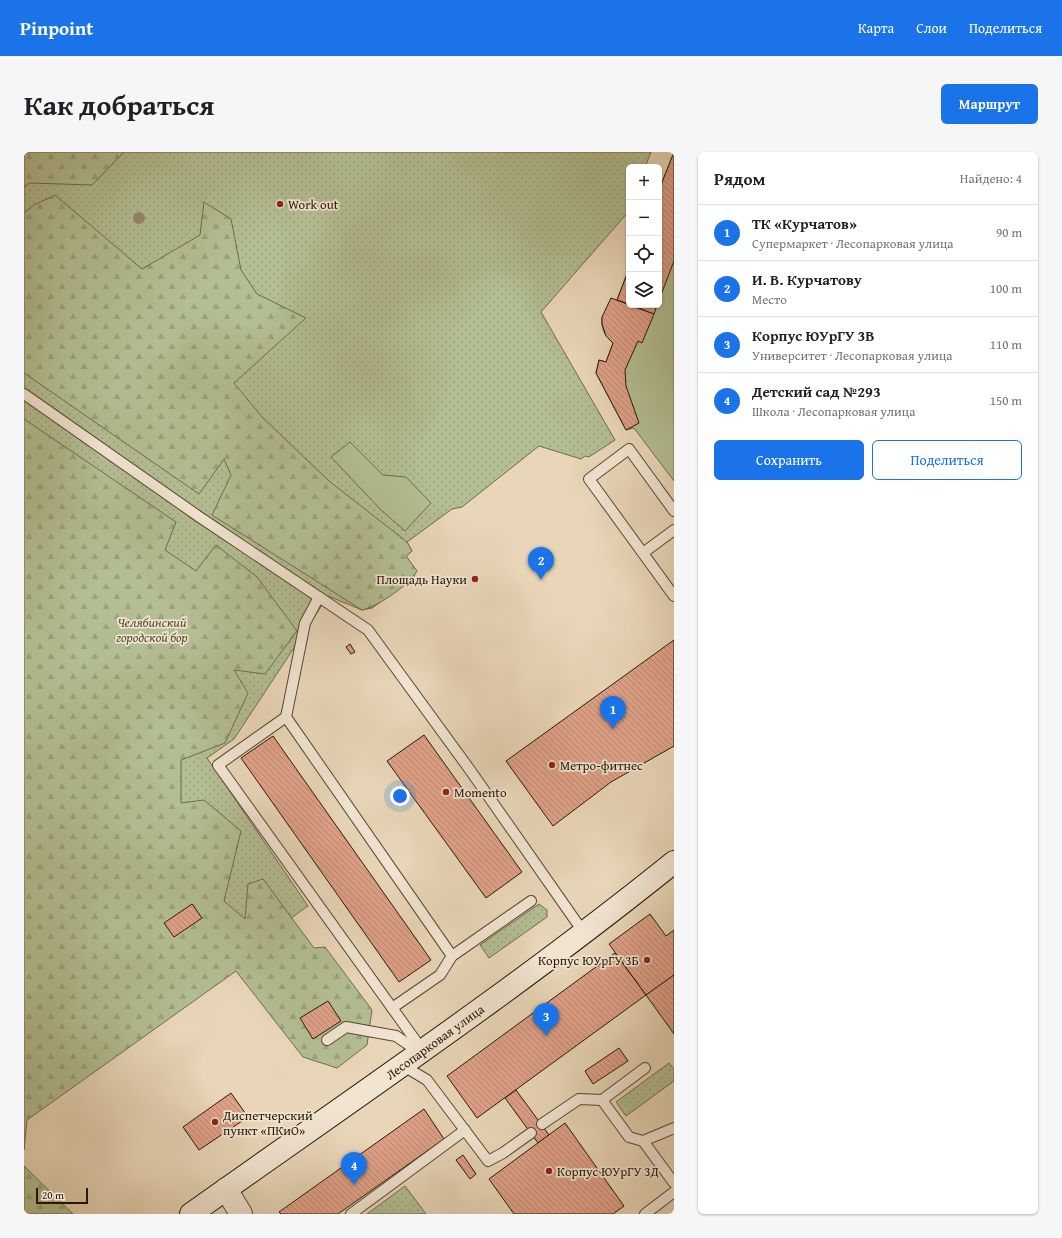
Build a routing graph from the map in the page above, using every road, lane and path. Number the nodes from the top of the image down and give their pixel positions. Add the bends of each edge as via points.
1 (24, 394) edge
2 (674, 511) edge
3 (674, 530) edge
4 (643, 554) junction
5 (674, 596) edge
6 (319, 597) junction
7 (286, 717) junction
8 (674, 862) edge
9 (531, 902) dead end
10 (584, 933) junction
11 (452, 956) junction
12 (392, 1008) junction
13 (327, 1040) dead end
14 (422, 1052) junction
15 (402, 1065) junction
16 (645, 1068) dead end
17 (602, 1100) junction
18 (542, 1124) dead end
19 (674, 1128) edge
20 (465, 1130) junction
21 (531, 1133) dead end
22 (643, 1141) junction
23 (674, 1183) edge
24 (226, 1189) junction
25 (674, 1192) edge
26 (191, 1214) edge
27 (241, 1214) edge
28 (351, 1214) edge
29 (645, 1214) edge

1 - 6 lane
2 - 4 lane via 629,449 589,479
3 - 4 lane
4 - 5 lane
6 - 7 lane via 305,623
6 - 10 lane via 368,630
7 - 11 lane
7 - 12 lane via 218,765
8 - 10 main road, Лесопарковая улица
9 - 11 lane
10 - 14 main road, Лесопарковая улица
11 - 12 lane via 440,975
12 - 14 lane
13 - 14 lane via 346,1028 396,1036
14 - 15 main road, Лесопарковая улица
15 - 20 lane via 427,1080
15 - 24 main road, Лесопарковая улица
16 - 17 lane
17 - 18 lane via 579,1099
17 - 22 lane via 629,1137
19 - 22 lane
20 - 21 lane via 488,1161
20 - 28 lane
22 - 23 lane
24 - 26 main road, Лесопарковая улица
24 - 27 main road
25 - 29 lane

